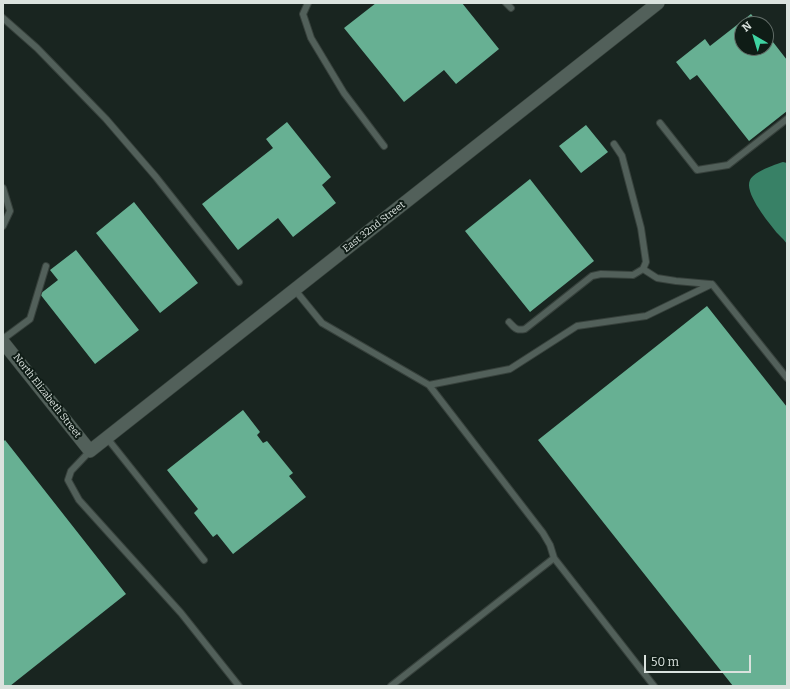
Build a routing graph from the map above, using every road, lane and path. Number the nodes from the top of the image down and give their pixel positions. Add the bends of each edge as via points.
1 (308, 3) edge
2 (658, 3) edge
3 (3, 18) edge
4 (787, 119) edge
5 (660, 123) dead end
6 (614, 144) dead end
7 (384, 146) dead end
8 (3, 188) edge
9 (3, 226) edge
10 (46, 266) dead end
11 (643, 269) junction
12 (239, 282) dead end
13 (712, 284) junction
14 (295, 290) junction
15 (509, 322) dead end
16 (3, 340) edge
17 (787, 378) edge
18 (429, 385) junction
19 (107, 438) junction
20 (90, 451) junction
21 (554, 558) junction
22 (204, 560) dead end
23 (239, 686) edge
24 (391, 686) edge
25 (654, 686) edge

1 - 7 lane via 303,14 312,38 344,92
2 - 14 street, East 32nd Street
3 - 12 lane via 37,48 106,119 156,177
4 - 5 lane via 728,165 697,170
6 - 11 lane via 622,156 641,228 646,262
8 - 9 lane via 10,211
10 - 16 lane via 30,319
11 - 13 lane via 657,278
11 - 15 lane via 633,275 592,276 525,329 519,330
13 - 17 lane
13 - 18 lane via 646,316 577,326 510,368
14 - 18 lane via 322,324
14 - 19 street, East 32nd Street
16 - 20 street, North Elizabeth Street
18 - 21 lane via 543,533
19 - 20 street, East 32nd Street
19 - 22 lane
20 - 23 lane via 71,471 68,480 79,500 180,613
21 - 24 lane
21 - 25 lane

